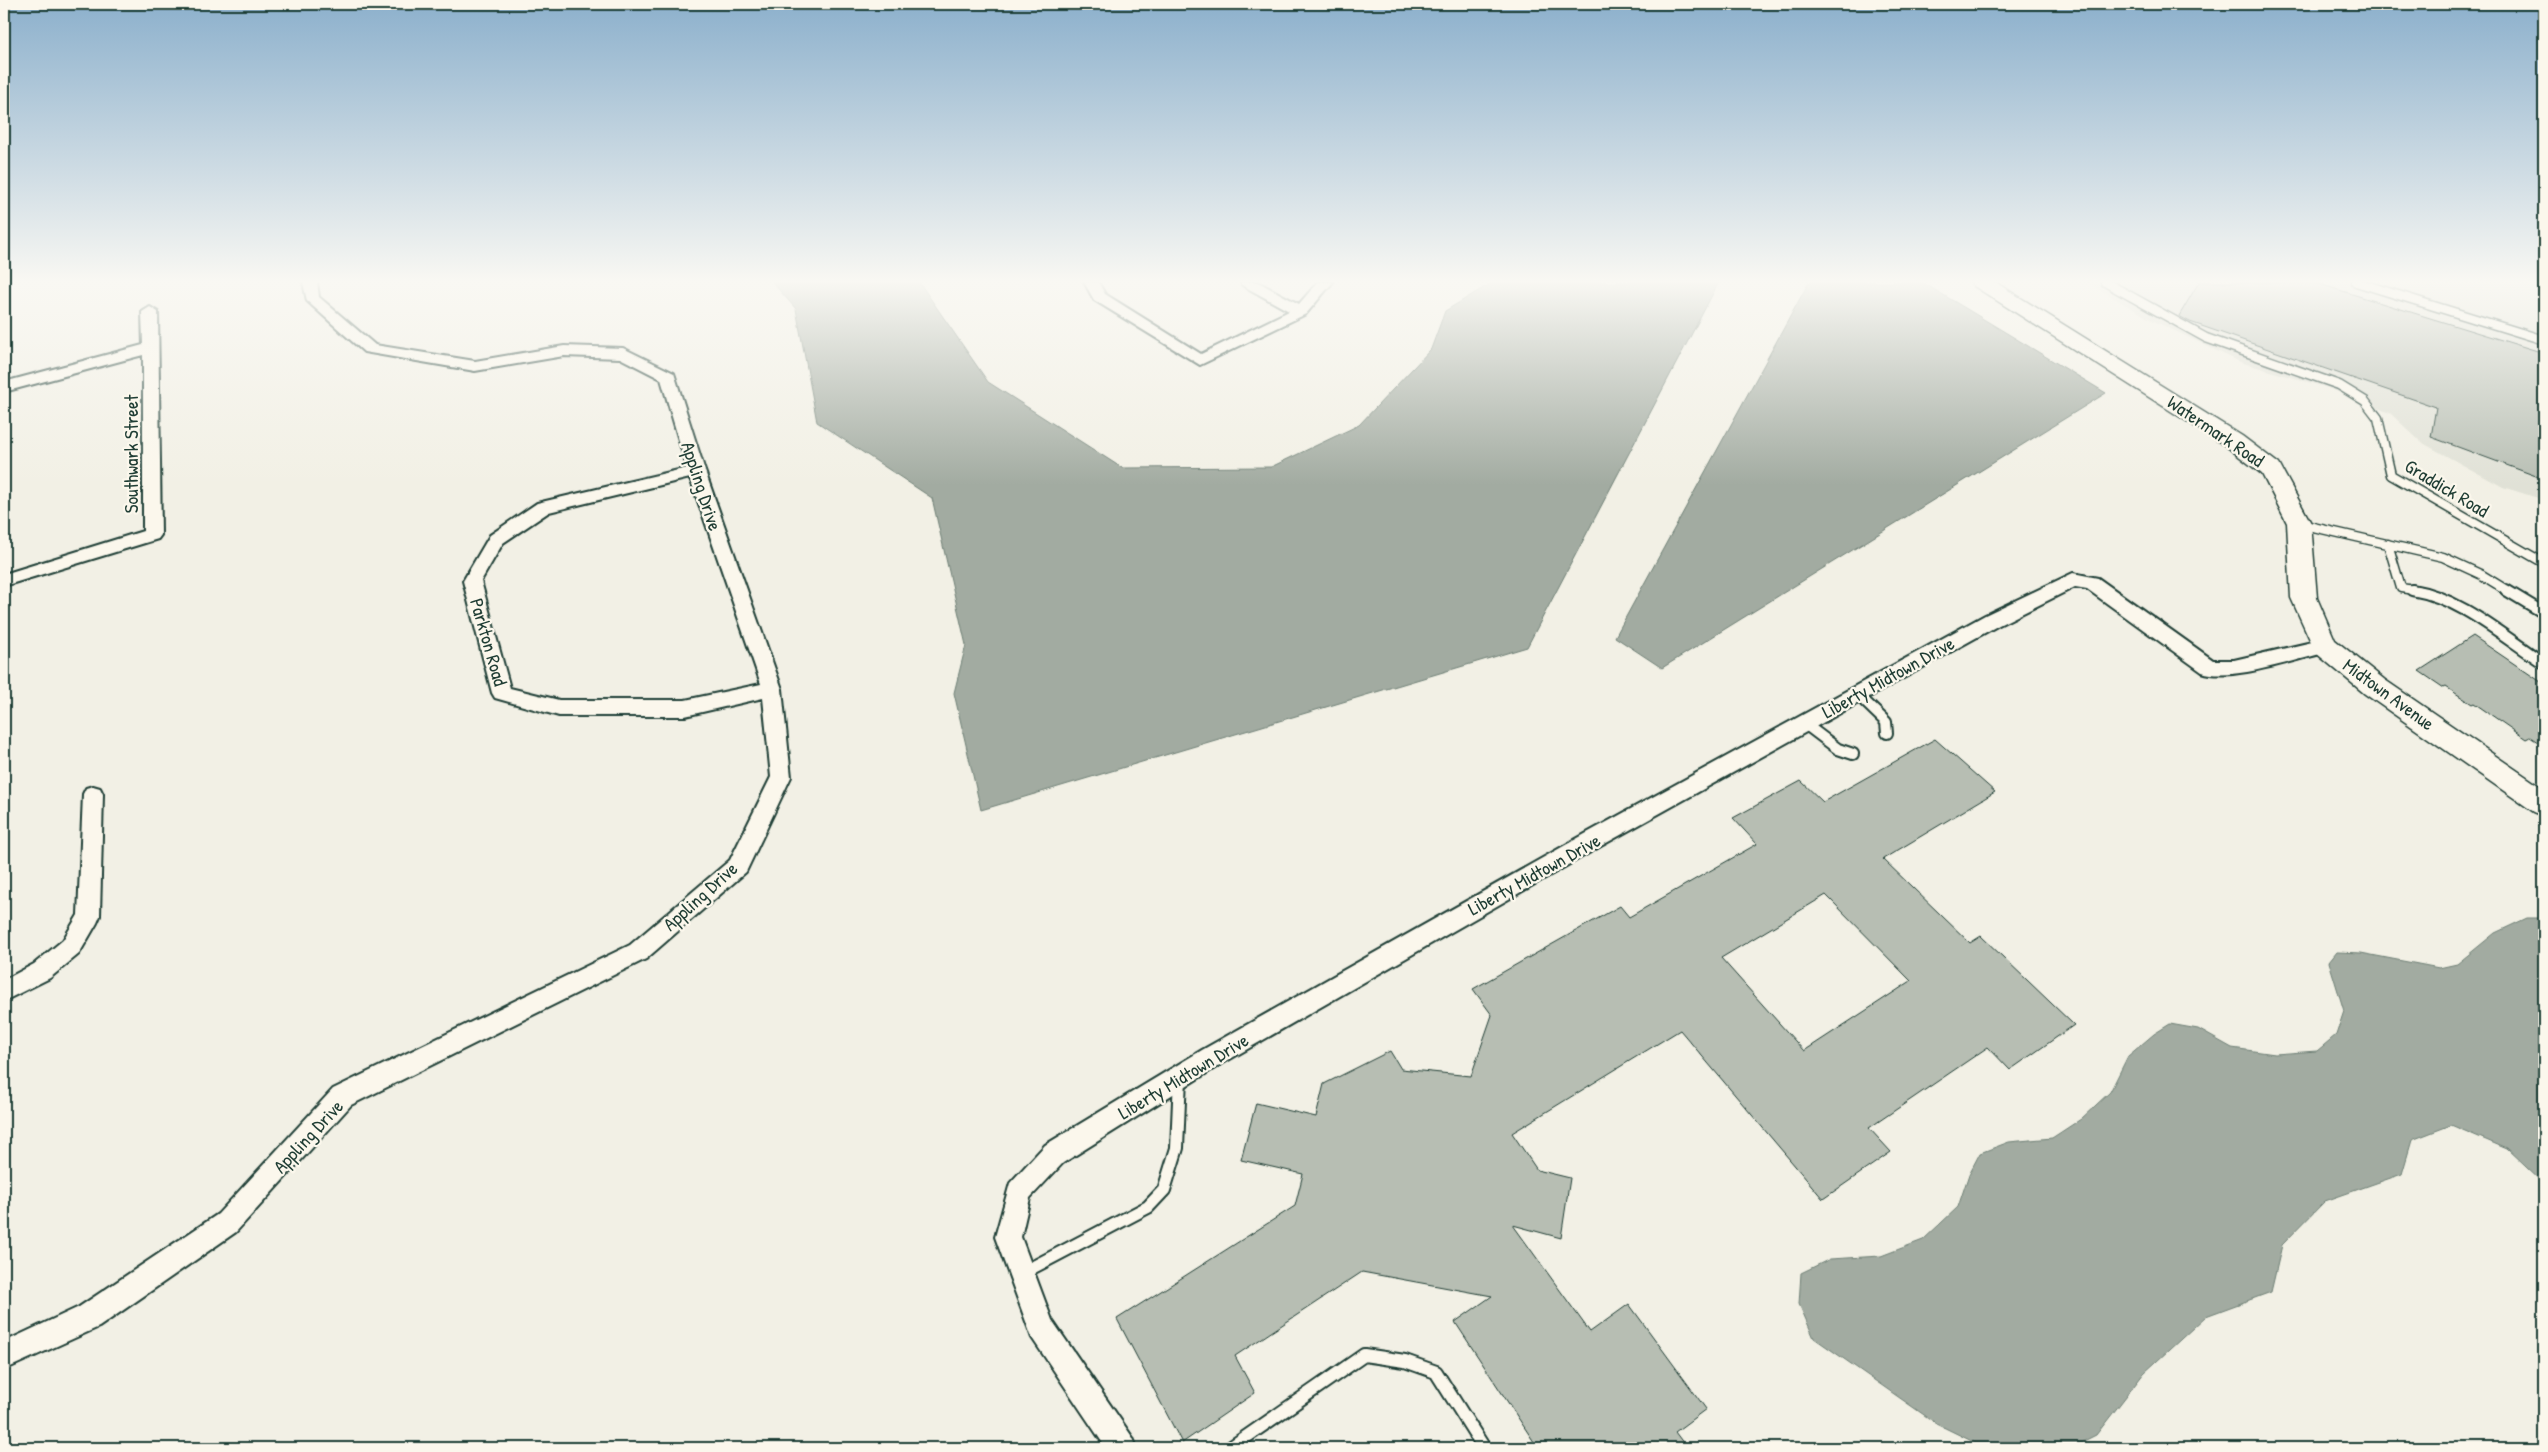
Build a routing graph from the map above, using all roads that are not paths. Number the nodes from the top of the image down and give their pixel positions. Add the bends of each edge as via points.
1 (143, 350) edge
2 (150, 350) edge
3 (375, 350) edge
4 (1184, 350) edge
5 (1221, 350) edge
6 (2089, 350) edge
7 (2118, 350) edge
8 (2239, 350) edge
9 (4, 387) edge
10 (696, 471) junction
11 (2299, 532) junction
12 (2388, 544) junction
13 (2544, 563) edge
14 (4, 580) edge
15 (2544, 613) edge
16 (2325, 646) junction
17 (2544, 663) edge
18 (772, 689) junction
19 (1857, 694) junction
20 (1805, 724) junction
21 (1887, 733) dead end
22 (1853, 754) dead end
23 (93, 794) dead end
24 (2544, 804) edge
25 (4, 991) edge
26 (1180, 1076) junction
27 (1022, 1273) junction
28 (4, 1356) edge
29 (1122, 1448) edge
30 (1230, 1448) edge
31 (1484, 1448) edge

1 - 9 street
2 - 14 street, Southwark Street via 152,535
3 - 10 street, Appling Drive via 475,366 564,351 622,353 668,376
4 - 5 street via 1200,360
6 - 11 street, Watermark Road via 2234,441 2271,469 2287,497
7 - 11 street, Watermark Road via 2246,429 2289,463 2309,510
8 - 13 lane, Graddick Road via 2339,385 2365,400 2378,418 2391,475
10 - 18 street, Appling Drive
10 - 18 street, Parkton Road via 544,508 496,540 472,581 502,693 560,708 685,708
11 - 12 lane
11 - 16 street, Midtown Avenue via 2304,598
12 - 15 lane via 2443,557 2482,575
12 - 17 lane via 2401,588 2430,593 2462,609
16 - 19 street, Liberty Midtown Drive via 2234,667 2209,667 2092,583 2073,580
16 - 24 street, Midtown Avenue via 2375,686
18 - 28 street, Appling Drive via 781,777 738,866 638,952 342,1097 227,1223 89,1317
19 - 20 street, Liberty Midtown Drive
19 - 21 lane via 1886,722
20 - 22 lane via 1838,749
20 - 26 street, Liberty Midtown Drive via 1593,840
23 - 25 street via 89,916 71,947 42,971
26 - 27 lane via 1177,1148 1164,1190 1148,1207
26 - 27 street, Liberty Midtown Drive via 1054,1154 1019,1192 1008,1237
27 - 29 street, Liberty Midtown Drive via 1042,1328
30 - 31 lane via 1364,1355 1405,1361 1436,1372

